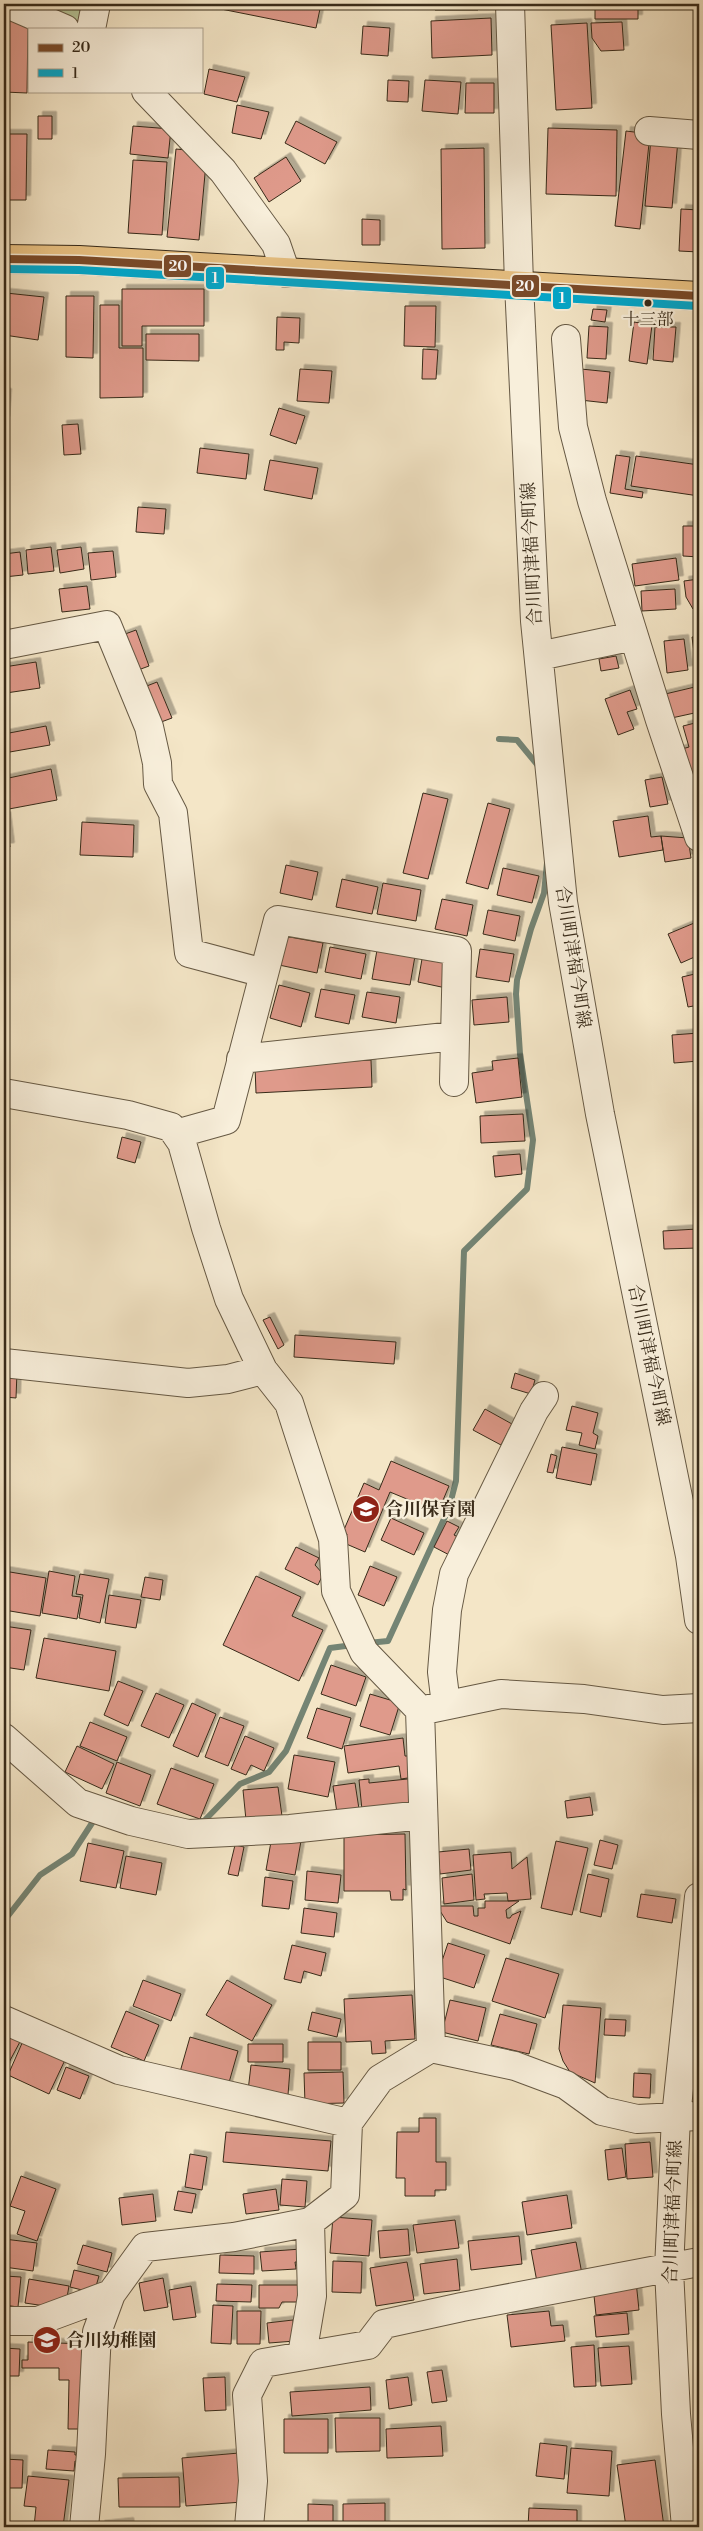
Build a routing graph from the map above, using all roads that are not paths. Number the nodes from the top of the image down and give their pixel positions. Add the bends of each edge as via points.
1 (7, 4) edge
2 (96, 4) edge
3 (510, 4) edge
4 (62, 28) edge
5 (91, 28) edge
6 (147, 92) edge
7 (649, 131) dead end
8 (699, 135) edge
9 (4, 259) edge
10 (286, 273) junction
11 (519, 284) junction
12 (699, 296) edge
13 (566, 338) dead end
14 (634, 636) junction
15 (4, 645) edge
16 (539, 656) junction
17 (699, 837) edge
18 (264, 972) junction
19 (455, 1036) junction
20 (241, 1060) junction
21 (454, 1082) dead end
22 (4, 1093) edge
23 (176, 1134) junction
24 (4, 1363) edge
25 (263, 1370) junction
26 (544, 1396) dead end
27 (699, 1620) edge
28 (433, 1708) junction
29 (699, 1708) edge
30 (4, 1738) edge
31 (423, 1815) junction
32 (699, 1897) edge
33 (4, 2020) edge
34 (431, 2048) junction
35 (687, 2117) edge
36 (348, 2123) junction
37 (310, 2222) junction
38 (699, 2262) edge
39 (669, 2269) junction
40 (112, 2294) junction
41 (4, 2321) edge
42 (302, 2355) junction
43 (84, 2527) edge
44 (249, 2527) edge
45 (686, 2527) edge

1 - 4 street
2 - 5 street
3 - 11 street, 合川町津福今町線
6 - 10 street via 223,171 276,244
7 - 8 street
9 - 10 highway via 79,260
10 - 11 highway
11 - 12 highway
11 - 16 street, 合川町津福今町線
13 - 14 street via 574,428 592,501
14 - 16 street
14 - 17 street
15 - 18 street via 107,625 149,727 158,784 173,813 189,953
16 - 27 street, 合川町津福今町線 via 563,902 600,1114 690,1556
18 - 19 street via 278,920 458,951
18 - 20 street
19 - 20 street
19 - 21 street
20 - 23 street via 226,1120
22 - 23 street via 128,1115 171,1127
23 - 25 street via 182,1143 229,1299
24 - 25 street via 188,1383 228,1379
25 - 28 street via 289,1403 333,1539 336,1591 364,1652
26 - 28 street via 454,1574 447,1610 442,1672
28 - 29 street via 501,1694 584,1699 663,1710
28 - 31 street
30 - 31 street via 78,1803 131,1821 188,1834 290,1829
31 - 34 street
32 - 35 street, 合川町津福今町線
33 - 36 street via 119,2070
34 - 35 street via 516,2066 566,2085 602,2111 637,2119
34 - 36 street via 380,2079
35 - 39 street, 合川町津福今町線
36 - 37 street via 345,2195
37 - 40 street via 234,2237 144,2248
37 - 42 street via 312,2296
38 - 39 street
39 - 42 street via 384,2324 368,2345
39 - 45 street, 合川町津福今町線 via 676,2414
40 - 41 street via 38,2320
40 - 43 street via 97,2332
42 - 44 street via 263,2363 247,2396 253,2481

